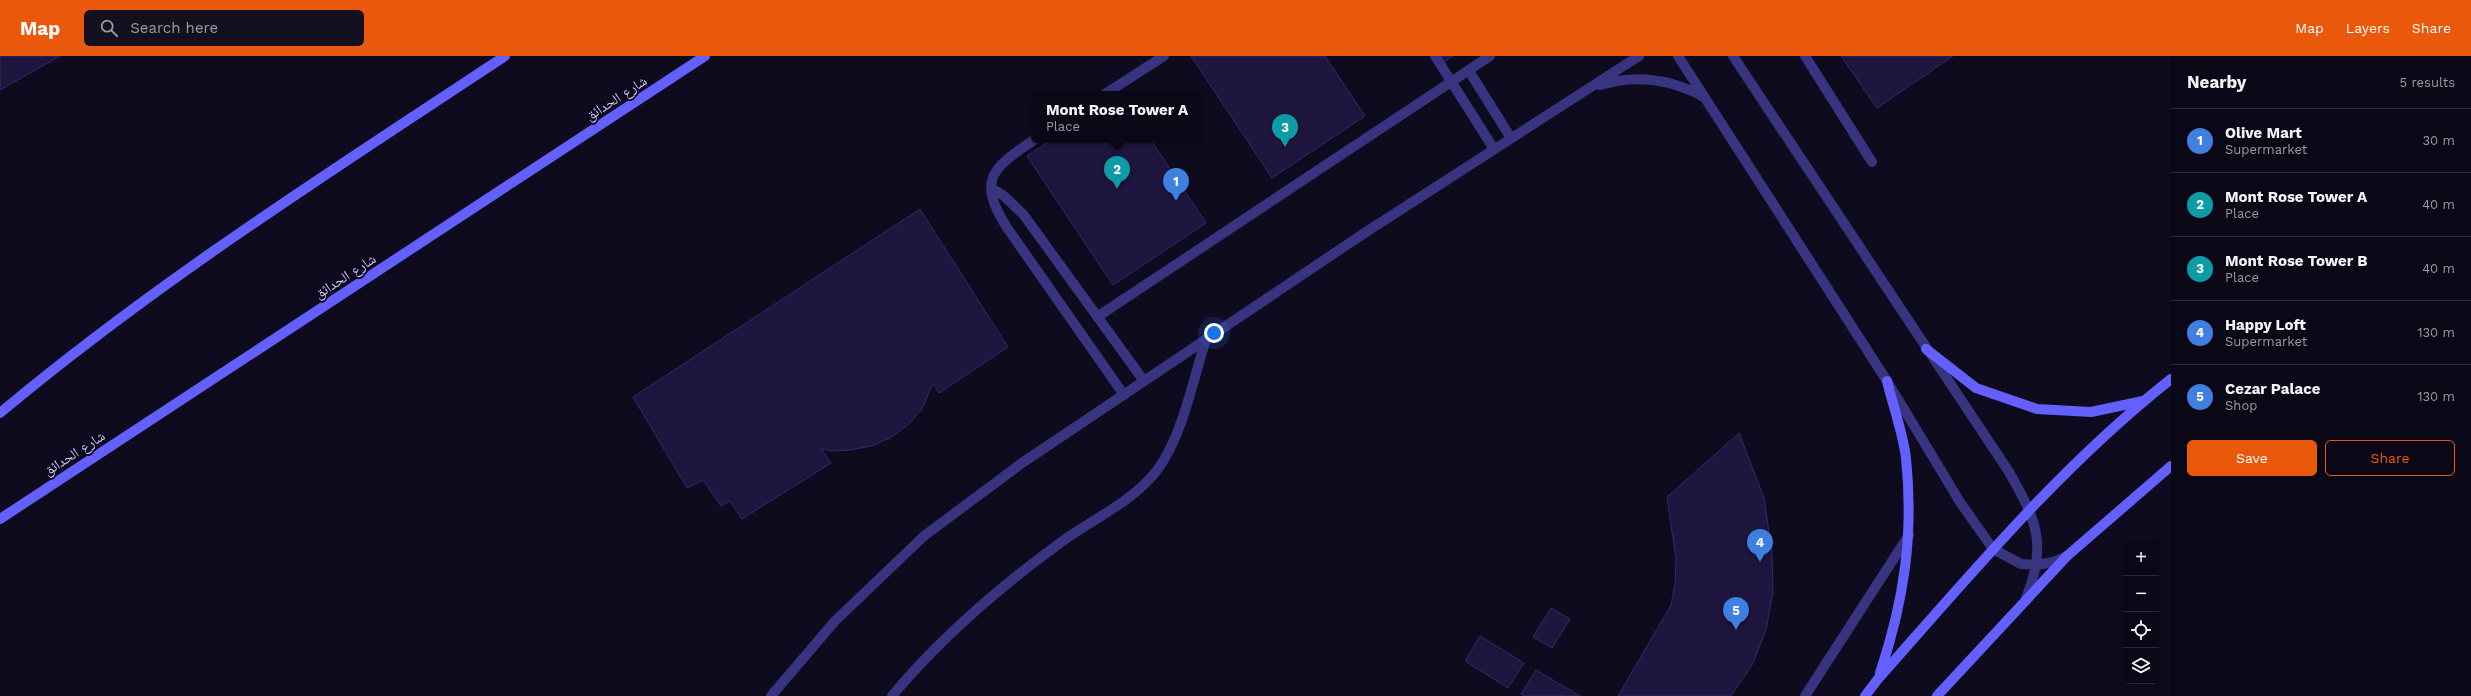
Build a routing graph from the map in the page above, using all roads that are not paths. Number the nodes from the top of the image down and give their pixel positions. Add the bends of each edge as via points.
1 (505, 56) edge
2 (705, 56) edge
3 (1164, 56) edge
4 (1435, 56) edge
5 (1490, 56) edge
6 (1639, 56) edge
7 (1678, 56) edge
8 (1733, 56) edge
9 (1805, 56) edge
10 (1469, 71) junction
11 (1453, 82) junction
12 (1588, 89) junction
13 (1110, 91) edge
14 (1704, 97) junction
15 (1511, 138) junction
16 (1031, 142) edge
17 (1494, 149) junction
18 (1872, 162) dead end
19 (992, 189) junction
20 (1097, 317) junction
21 (1206, 339) junction
22 (1926, 349) junction
23 (2171, 379) edge
24 (1144, 381) junction
25 (1887, 381) junction
26 (1124, 394) junction
27 (2144, 401) junction
28 (0, 413) edge
29 (2171, 466) edge
30 (2030, 508) junction
31 (0, 519) edge
32 (1910, 535) junction
33 (1993, 549) junction
34 (2067, 556) junction
35 (2037, 565) junction
36 (2026, 598) junction
37 (1878, 679) junction
38 (771, 696) edge
39 (892, 696) edge
40 (1805, 696) edge
41 (1865, 696) edge
42 (1937, 696) edge

1 - 28 street via 246,227 88,342
2 - 31 street, شارع الحدائق
3 - 13 street
4 - 11 street
5 - 10 street
6 - 12 street
7 - 14 street
8 - 22 street
9 - 18 street
10 - 11 street
10 - 15 street
11 - 17 street
11 - 20 street
12 - 14 street via 1632,79 1655,79
12 - 15 street
14 - 25 street
15 - 17 street
16 - 19 street via 999,164 992,175
17 - 21 street
19 - 20 street via 1003,195 1023,214
19 - 26 street via 994,203 1000,216
20 - 24 street
21 - 24 street
21 - 39 street via 1175,438 1157,471 1142,486 1064,540 996,593 952,632
22 - 27 street via 1976,388 2037,409 2091,412
22 - 30 street via 2009,472
23 - 27 street
24 - 26 street
25 - 32 street via 1906,457
25 - 33 street via 1960,502
26 - 38 street via 1022,463 924,536 835,621
27 - 30 street
29 - 34 street
30 - 33 street
30 - 35 street via 2038,546
32 - 37 street via 1905,584 1894,632
32 - 40 street
33 - 35 street via 2021,564
33 - 37 street
34 - 35 street
34 - 36 street
35 - 36 street
36 - 42 street
37 - 41 street

